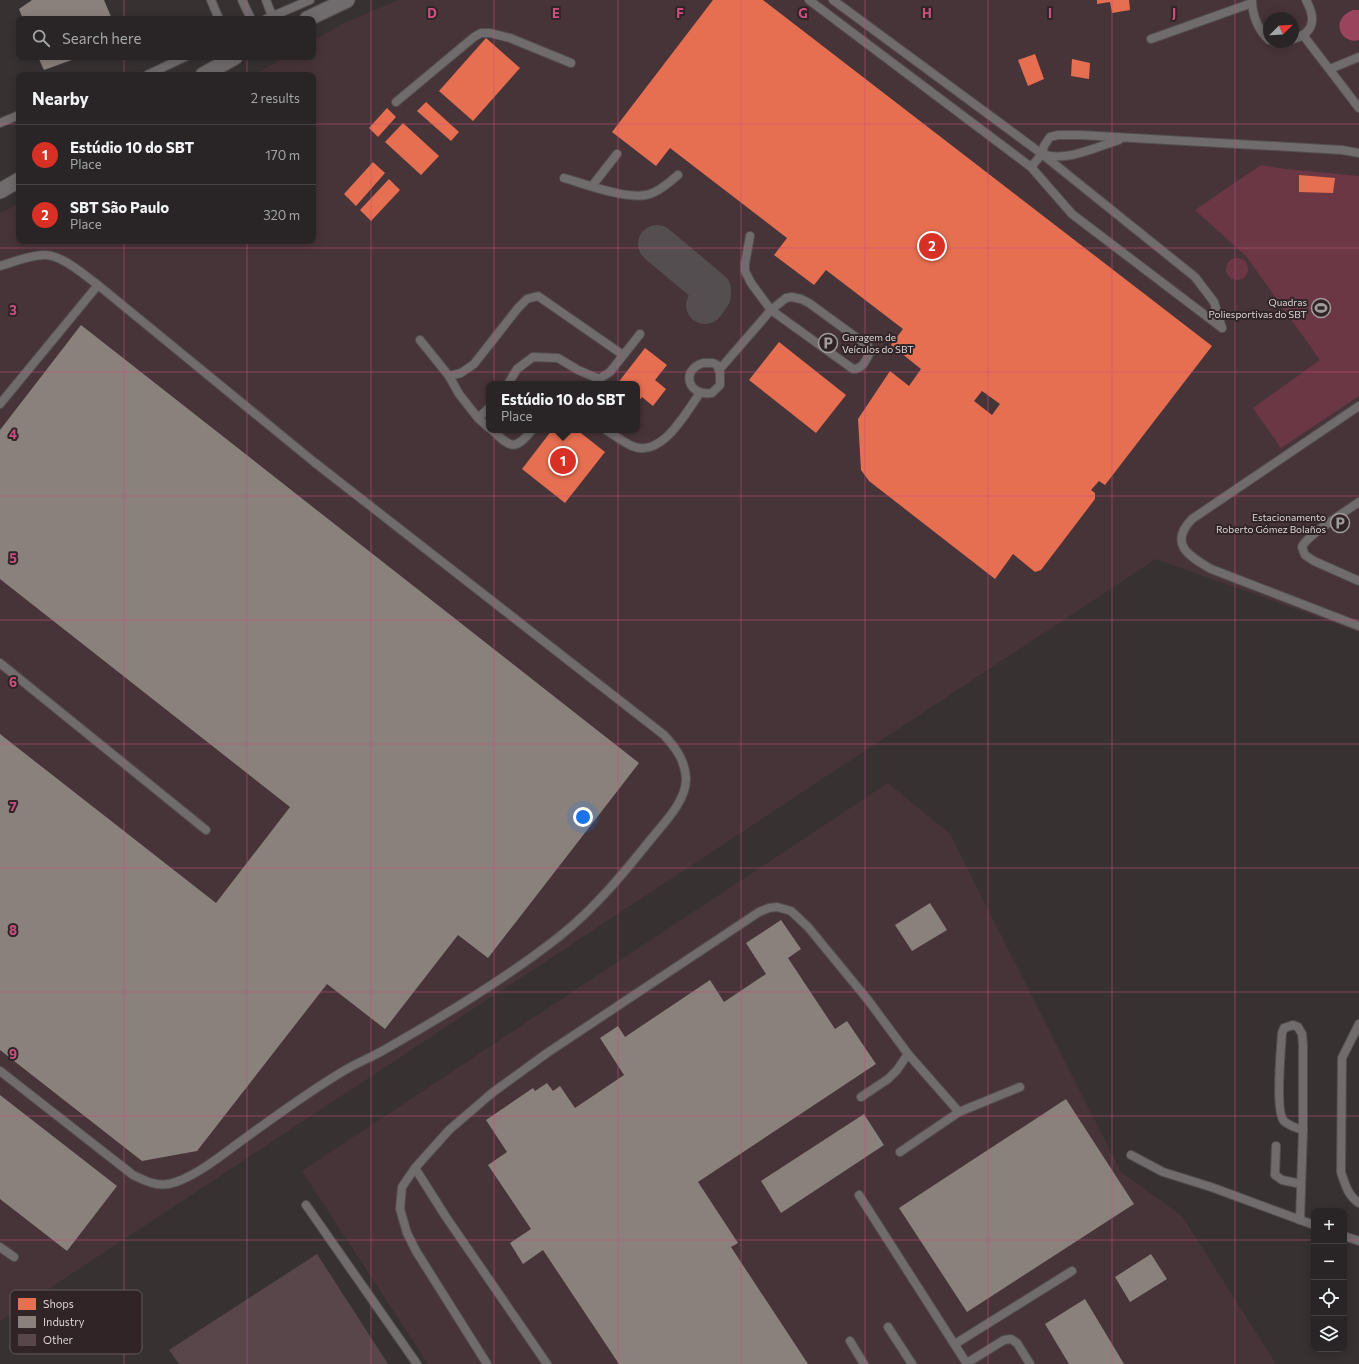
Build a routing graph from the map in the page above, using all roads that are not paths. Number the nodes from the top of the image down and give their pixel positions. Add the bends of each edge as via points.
1 (211, 0) edge
2 (242, 0) edge
3 (266, 0) edge
4 (310, 0) edge
5 (347, 0) edge
6 (809, 0) edge
7 (833, 0) edge
8 (1306, 0) edge
9 (1252, 2) edge
10 (218, 16) edge
11 (250, 16) edge
12 (269, 16) edge
13 (274, 16) edge
14 (314, 16) edge
15 (1263, 33) edge
16 (1303, 35) junction
17 (1299, 37) edge
18 (1151, 39) dead end
19 (1359, 57) edge
20 (179, 60) edge
21 (230, 60) edge
22 (571, 63) dead end
23 (1330, 69) junction
24 (153, 72) edge
25 (208, 72) edge
26 (396, 102) dead end
27 (1359, 108) edge
28 (16, 117) edge
29 (0, 123) edge
30 (1123, 138) junction
31 (1359, 153) edge
32 (617, 154) dead end
33 (1042, 154) junction
34 (1031, 167) junction
35 (678, 175) dead end
36 (564, 178) dead end
37 (16, 182) edge
38 (592, 186) junction
39 (0, 191) edge
40 (750, 236) dead end
41 (0, 266) edge
42 (98, 285) junction
43 (771, 310) junction
44 (640, 334) dead end
45 (420, 340) dead end
46 (623, 355) junction
47 (719, 370) junction
48 (450, 376) junction
49 (510, 381) edge
50 (700, 393) junction
51 (0, 404) edge
52 (1359, 406) edge
53 (486, 411) edge
54 (478, 418) junction
55 (486, 425) edge
56 (495, 433) edge
57 (529, 433) edge
58 (611, 433) edge
59 (1359, 502) edge
60 (1359, 581) edge
61 (1359, 626) edge
62 (0, 662) edge
63 (206, 830) dead end
64 (1359, 1024) edge
65 (908, 1054) junction
66 (0, 1071) edge
67 (1020, 1087) dead end
68 (861, 1096) dead end
69 (959, 1112) junction
70 (1303, 1130) junction
71 (1276, 1146) dead end
72 (900, 1152) dead end
73 (1131, 1155) dead end
74 (415, 1168) junction
75 (1301, 1184) junction
76 (859, 1195) dead end
77 (1359, 1203) edge
78 (306, 1205) dead end
79 (1300, 1220) junction
80 (1311, 1224) edge
81 (1347, 1237) edge
82 (1359, 1241) edge
83 (0, 1247) edge
84 (14, 1257) dead end
85 (1072, 1271) dead end
86 (888, 1327) dead end
87 (850, 1341) dead end
88 (954, 1344) junction
89 (417, 1364) edge
90 (487, 1364) edge
91 (547, 1364) edge
92 (864, 1364) edge
93 (912, 1364) edge
94 (967, 1364) edge
95 (1030, 1364) edge

1 - 10 lane
2 - 11 lane
3 - 12 lane
4 - 13 lane
5 - 14 street
6 - 34 lane
7 - 33 lane
8 - 16 lane via 1313,20 1310,29
9 - 15 lane via 1256,22
9 - 18 lane
16 - 17 lane
16 - 23 lane
19 - 23 lane
20 - 24 lane
21 - 25 street
22 - 26 lane via 510,38 481,33
23 - 27 lane
28 - 29 lane
30 - 31 lane
30 - 33 lane via 1077,154 1053,157
30 - 33 lane via 1058,135 1050,137
32 - 38 lane
33 - 34 lane
33 - 34 lane via 1195,277 1214,302 1222,328 1072,214
35 - 38 lane via 649,194 632,196
36 - 38 lane
37 - 39 street
40 - 43 lane via 745,271 750,283
41 - 42 lane via 29,257 46,255 62,260
42 - 51 lane
42 - 66 lane via 314,462 664,735 684,764 686,779 683,793 672,813 624,873 592,907 560,935 493,984 383,1050 347,1068 213,1161 176,1182 164,1185 151,1184 133,1175
43 - 43 lane via 853,369 862,366 870,352 868,346 801,299 786,298
43 - 47 lane
44 - 46 lane
45 - 48 lane
46 - 48 lane via 538,296 527,299 518,308 474,364 461,373
46 - 49 lane via 610,372 599,378 578,370 558,358 533,357 517,369
47 - 50 lane via 721,379 718,388 712,393
47 - 50 lane via 717,365 709,363 699,364 694,368 689,376 694,389
48 - 54 lane via 459,394
50 - 58 lane via 670,434 652,447 633,446
52 - 61 lane via 1192,519 1181,533 1181,542 1191,557 1211,569
53 - 54 lane
54 - 55 lane
56 - 57 lane via 507,444 512,445 520,443
59 - 60 lane via 1311,536 1302,547 1305,555 1314,561
62 - 63 lane
64 - 77 lane via 1342,1058 1342,1172 1346,1189
65 - 68 lane via 897,1070
65 - 69 lane
65 - 74 lane via 808,927 791,911 777,907 769,908 759,912 498,1088 448,1130
67 - 69 lane
69 - 72 lane
70 - 70 lane via 1302,1034 1298,1027 1293,1026 1284,1028 1282,1032 1279,1108 1283,1120
70 - 75 lane
71 - 75 lane via 1275,1175 1282,1180
73 - 79 lane via 1163,1172
74 - 90 lane via 402,1187 400,1209 407,1233
74 - 91 lane
75 - 79 lane
76 - 88 lane
78 - 89 lane
79 - 80 lane
81 - 82 lane
83 - 84 lane
85 - 88 lane
86 - 93 lane
87 - 92 lane
88 - 94 lane
94 - 95 lane via 1004,1340 1011,1339 1017,1343

